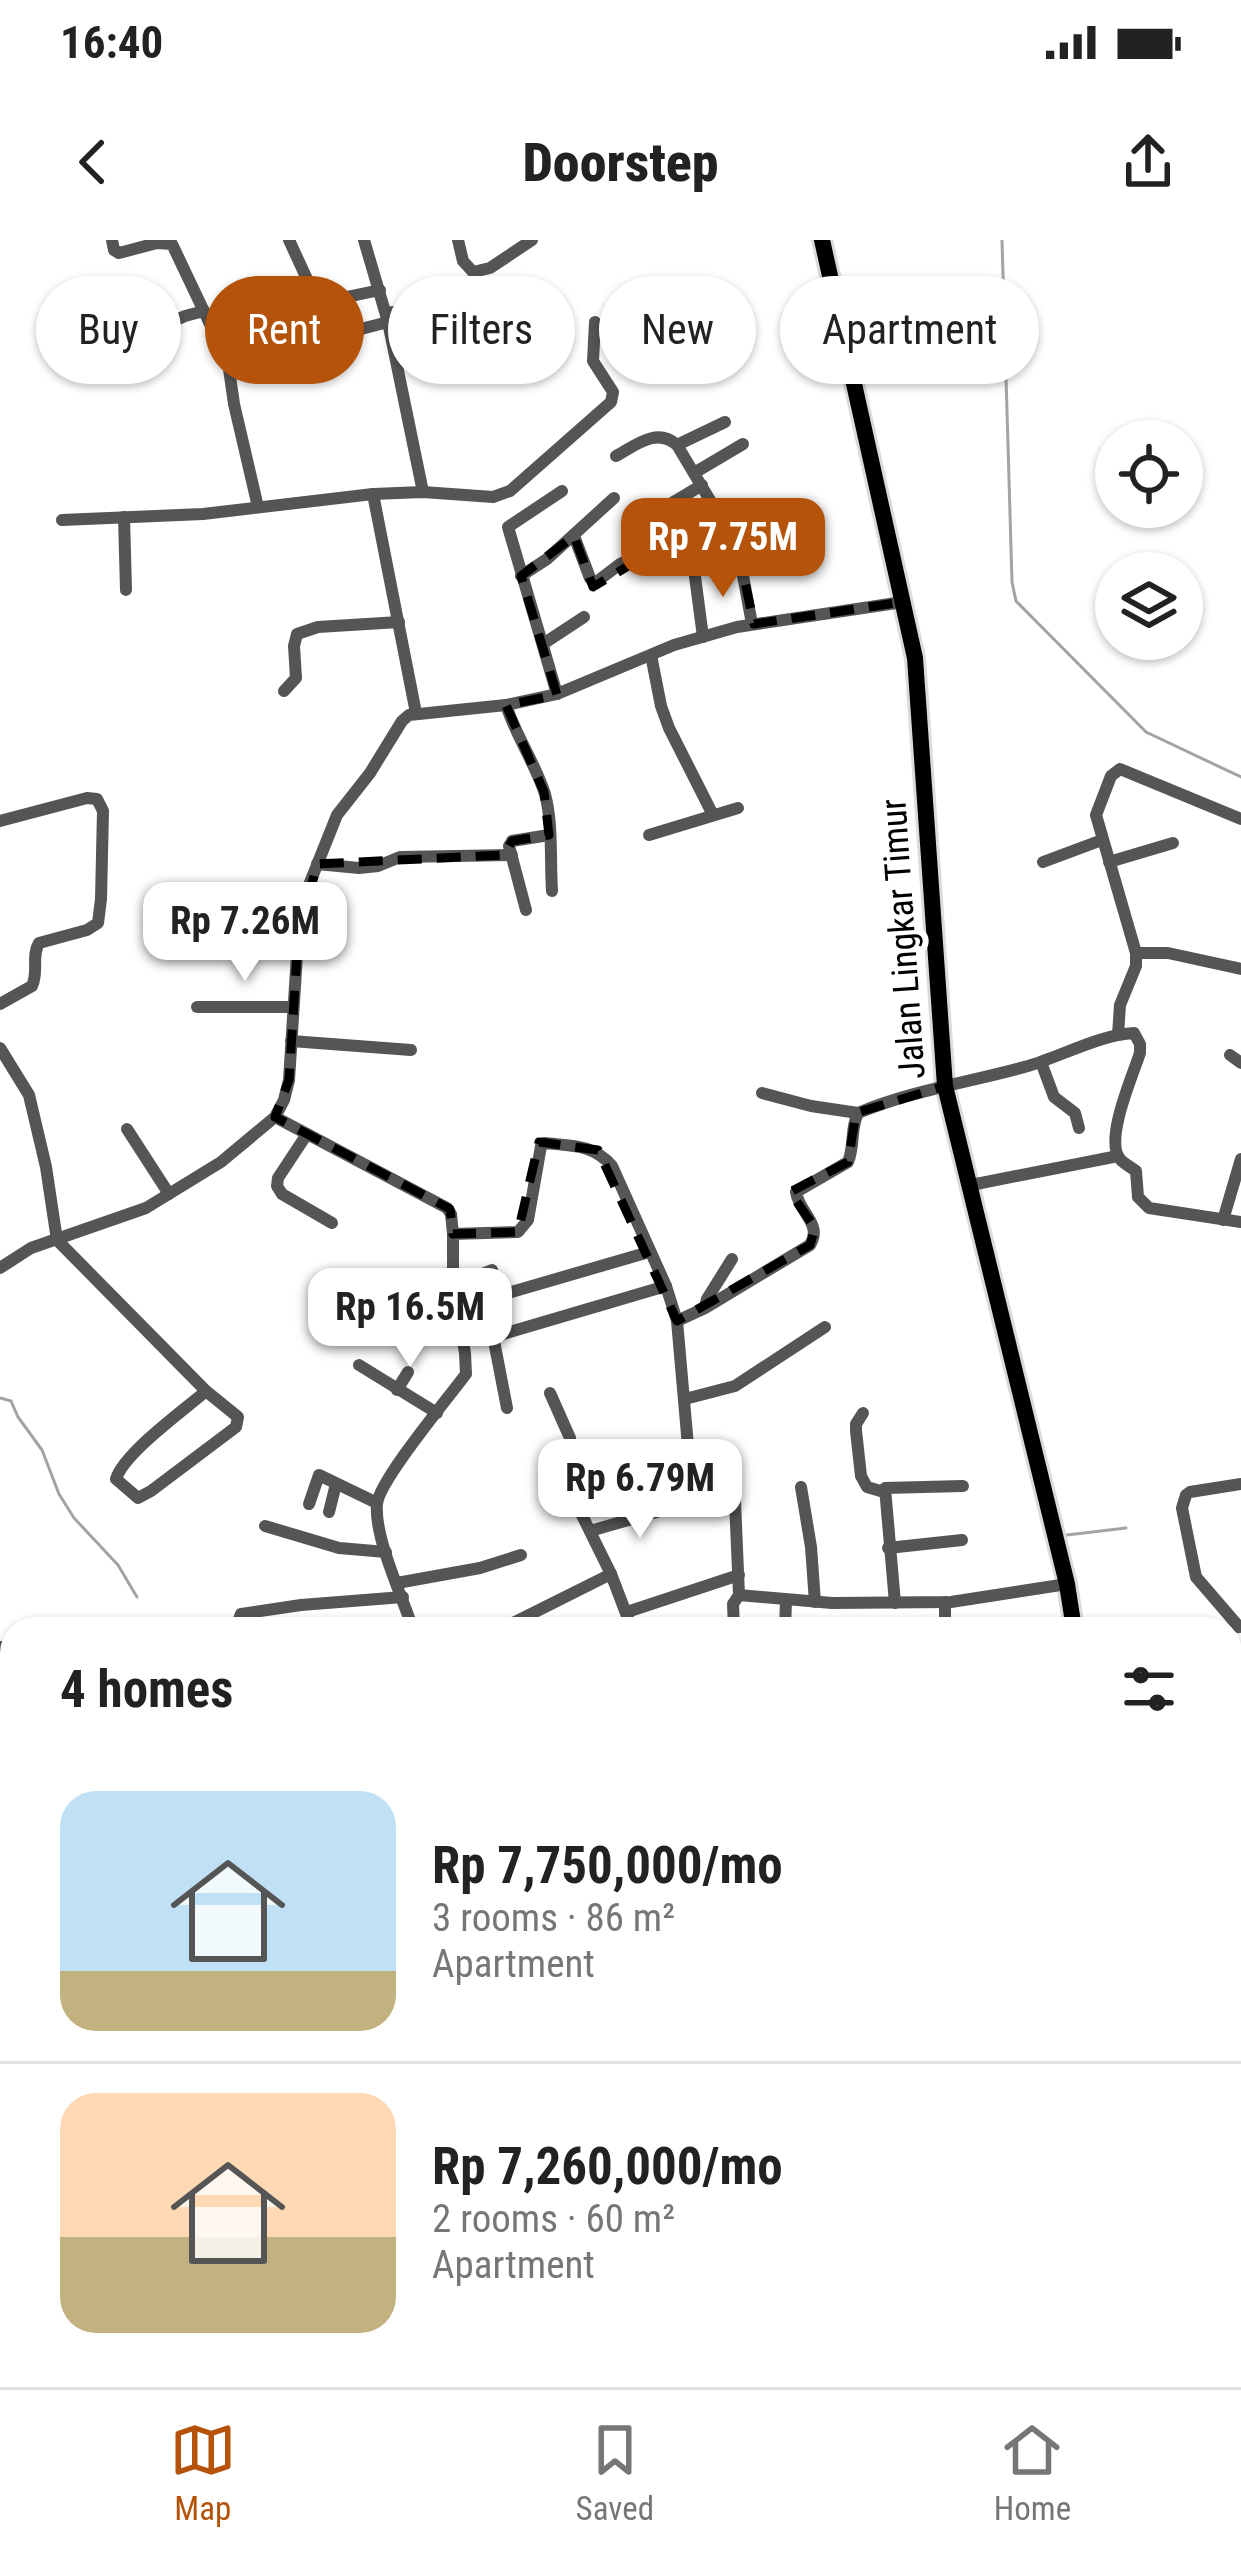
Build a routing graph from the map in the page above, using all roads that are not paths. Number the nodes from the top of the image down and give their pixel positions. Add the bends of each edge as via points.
1 (112, 240) edge
2 (289, 240) edge
3 (364, 240) edge
4 (458, 240) edge
5 (532, 240) edge
6 (822, 240) edge
7 (306, 276) edge
8 (380, 290) junction
9 (364, 293) edge
10 (204, 311) joint
11 (181, 318) edge
12 (387, 318) junction
13 (595, 322) dead end
14 (364, 326) edge
15 (231, 384) edge
16 (725, 422) dead end
17 (743, 444) dead end
18 (677, 445) junction
19 (616, 455) dead end
20 (698, 479) junction
21 (562, 491) dead end
22 (424, 492) junction
23 (373, 494) junction
24 (614, 498) dead end
25 (677, 500) junction
26 (258, 507) junction
27 (717, 513) junction
28 (124, 517) junction
29 (62, 520) dead end
30 (638, 524) dead end
31 (692, 527) junction
32 (574, 536) junction
33 (694, 569) dead end
34 (520, 575) junction
35 (126, 590) dead end
36 (903, 602) junction
37 (584, 617) dead end
38 (399, 622) junction
39 (752, 624) junction
40 (704, 637) junction
41 (542, 644) junction
42 (651, 655) junction
43 (284, 691) dead end
44 (557, 694) junction
45 (506, 705) junction
46 (416, 713) junction
47 (738, 808) dead end
48 (713, 815) junction
49 (1241, 819) edge
50 (0, 820) edge
51 (549, 835) junction
52 (650, 835) dead end
53 (1102, 840) junction
54 (1173, 843) dead end
55 (512, 855) junction
56 (1042, 862) dead end
57 (1109, 862) junction
58 (317, 864) junction
59 (552, 891) dead end
60 (526, 910) dead end
61 (1136, 953) junction
62 (1241, 969) edge
63 (0, 1004) edge
64 (197, 1007) dead end
65 (292, 1007) junction
66 (1118, 1035) junction
67 (291, 1041) junction
68 (0, 1048) edge
69 (411, 1050) dead end
70 (1041, 1062) junction
71 (945, 1086) junction
72 (762, 1093) dead end
73 (858, 1112) junction
74 (274, 1117) junction
75 (1079, 1128) dead end
76 (127, 1129) dead end
77 (308, 1134) junction
78 (1118, 1156) junction
79 (1241, 1159) edge
80 (970, 1185) junction
81 (169, 1194) junction
82 (1223, 1220) junction
83 (1241, 1222) edge
84 (332, 1223) dead end
85 (453, 1234) junction
86 (57, 1240) junction
87 (649, 1252) junction
88 (732, 1259) dead end
89 (0, 1268) edge
90 (492, 1270) dead end
91 (666, 1286) junction
92 (490, 1300) junction
93 (705, 1308) junction
94 (677, 1322) junction
95 (825, 1327) dead end
96 (494, 1337) junction
97 (359, 1365) dead end
98 (408, 1372) dead end
99 (397, 1390) junction
100 (206, 1391) junction
101 (550, 1393) dead end
102 (685, 1399) junction
103 (507, 1408) dead end
104 (437, 1413) junction
105 (863, 1413) dead end
106 (572, 1482) junction
107 (336, 1484) junction
108 (1241, 1484) edge
109 (963, 1486) dead end
110 (801, 1487) dead end
111 (884, 1492) junction
112 (735, 1502) dead end
113 (377, 1503) junction
114 (308, 1504) dead end
115 (677, 1506) dead end
116 (329, 1512) dead end
117 (265, 1526) dead end
118 (590, 1531) junction
119 (962, 1540) dead end
120 (889, 1548) junction
121 (386, 1552) junction
122 (521, 1556) dead end
123 (610, 1574) junction
124 (739, 1575) junction
125 (1067, 1584) junction
126 (400, 1590) junction
127 (740, 1594) junction
128 (786, 1601) junction
129 (815, 1602) junction
130 (945, 1602) junction
131 (895, 1603) junction
132 (626, 1612) junction
133 (240, 1617) edge
134 (409, 1617) edge
135 (525, 1617) edge
136 (628, 1617) edge
137 (734, 1617) edge
138 (785, 1617) edge
139 (945, 1617) edge
140 (1072, 1617) edge
141 (1230, 1617) edge

1 - 10 street via 119,253 172,244
2 - 7 street
3 - 8 street
4 - 5 street via 473,272
6 - 36 highway, Jalan Lingkar Timur
8 - 9 street
8 - 12 street
10 - 11 street
12 - 14 street
12 - 22 street
13 - 22 street via 593,361 613,392 607,407 502,495
15 - 26 street
16 - 18 street
17 - 20 street
18 - 19 street via 658,436
18 - 20 street
20 - 25 street
20 - 27 street
21 - 34 street via 508,527
22 - 23 street
23 - 26 street
23 - 38 street
24 - 32 street
25 - 30 street
25 - 31 street
26 - 28 street
27 - 31 street
27 - 39 street via 739,554
28 - 29 street
28 - 35 street
31 - 32 street via 595,583
32 - 34 street
33 - 40 street
34 - 41 street
36 - 39 street
36 - 71 highway, Jalan Lingkar Timur via 917,676
37 - 41 street
38 - 43 street via 297,634 296,678
38 - 46 street
39 - 40 street
40 - 42 street
41 - 44 street
42 - 44 street
42 - 48 street via 669,728
44 - 45 street
45 - 46 street
45 - 51 street via 544,792
46 - 58 street via 402,721 342,807
47 - 48 street
48 - 52 street
49 - 53 street via 1116,770 1096,815
50 - 63 street via 92,798 103,811 98,923 40,943 32,986
51 - 55 street via 512,841
51 - 59 street
53 - 56 street
53 - 57 street
54 - 57 street
55 - 58 street
55 - 60 street
57 - 61 street
58 - 65 street
61 - 62 street
61 - 66 street
64 - 65 street
65 - 67 street
66 - 70 street
66 - 78 street via 1134,1033 1140,1044 1118,1120
67 - 69 street
67 - 74 street via 290,1080
68 - 86 street via 28,1095
70 - 71 street
70 - 75 street via 1054,1097 1075,1113
71 - 73 street
71 - 80 highway, Jalan Lingkar Timur
72 - 73 street
73 - 93 street via 848,1162 796,1192 815,1228 810,1244
74 - 77 street
74 - 81 street
76 - 81 street
77 - 84 street via 277,1186
77 - 85 street via 447,1208
78 - 80 street
78 - 82 street via 1134,1167 1138,1197 1149,1208
79 - 82 street
80 - 125 highway, Jalan Lingkar Timur
81 - 86 street
82 - 83 street
85 - 87 street via 524,1227 544,1143 601,1153
85 - 104 street via 466,1374
86 - 89 street
86 - 100 street
87 - 91 street
87 - 92 street
88 - 93 street
90 - 92 street via 481,1277
91 - 94 street
91 - 96 street
92 - 96 street
93 - 94 street
94 - 102 street
95 - 102 street via 735,1386
96 - 103 street
97 - 99 street
98 - 99 street
99 - 104 street
100 - 100 street via 118,1471 131,1495 142,1498 236,1427 238,1417
101 - 106 street via 569,1438
102 - 106 street via 684,1450
104 - 113 street
105 - 111 street via 856,1424 861,1476
106 - 118 street
107 - 113 street
107 - 114 street via 319,1475
107 - 116 street
108 - 141 street via 1190,1492 1182,1508 1196,1577
109 - 111 street
110 - 129 street
111 - 120 street
112 - 124 street
113 - 121 street
115 - 118 street
117 - 121 street
118 - 123 street
119 - 120 street
120 - 131 street
121 - 126 street
122 - 126 street
123 - 132 street
123 - 135 street
124 - 127 street
124 - 132 street
125 - 130 street
125 - 140 highway, Jalan Lingkar Timur
126 - 133 street
126 - 134 street
127 - 128 street
127 - 137 street
128 - 129 street
128 - 138 street
129 - 131 street
130 - 131 street
130 - 139 street
132 - 136 street

